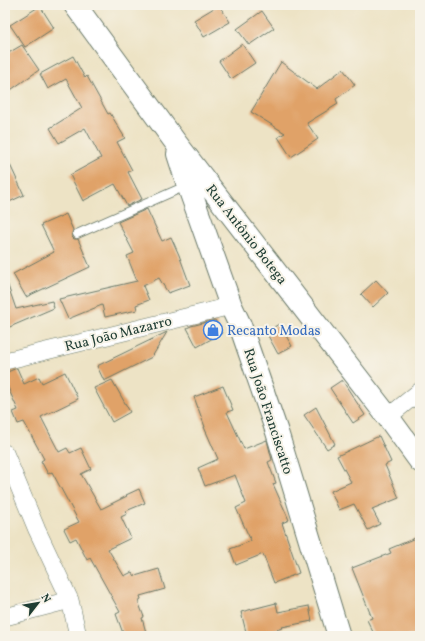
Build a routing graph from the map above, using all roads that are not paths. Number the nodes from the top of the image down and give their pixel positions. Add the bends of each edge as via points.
1 (76, 5) edge
2 (176, 143) junction
3 (188, 185) junction
4 (77, 234) dead end
5 (231, 306) junction
6 (5, 361) edge
7 (420, 391) edge
8 (388, 417) junction
9 (5, 453) edge
10 (420, 461) edge
11 (70, 600) junction
12 (5, 617) edge
13 (78, 636) edge
14 (339, 636) edge

1 - 2 street, Rua Antônio Botega
2 - 3 street, Rua João Franciscatto
2 - 8 street, Rua Antônio Botega
3 - 4 lane
3 - 5 street, Rua João Franciscatto
5 - 6 street, Rua João Mazarro
5 - 14 street, Rua João Franciscatto via 277,432
7 - 8 street
8 - 10 street, Rua Antônio Botega
9 - 11 street
11 - 12 street
11 - 13 street

